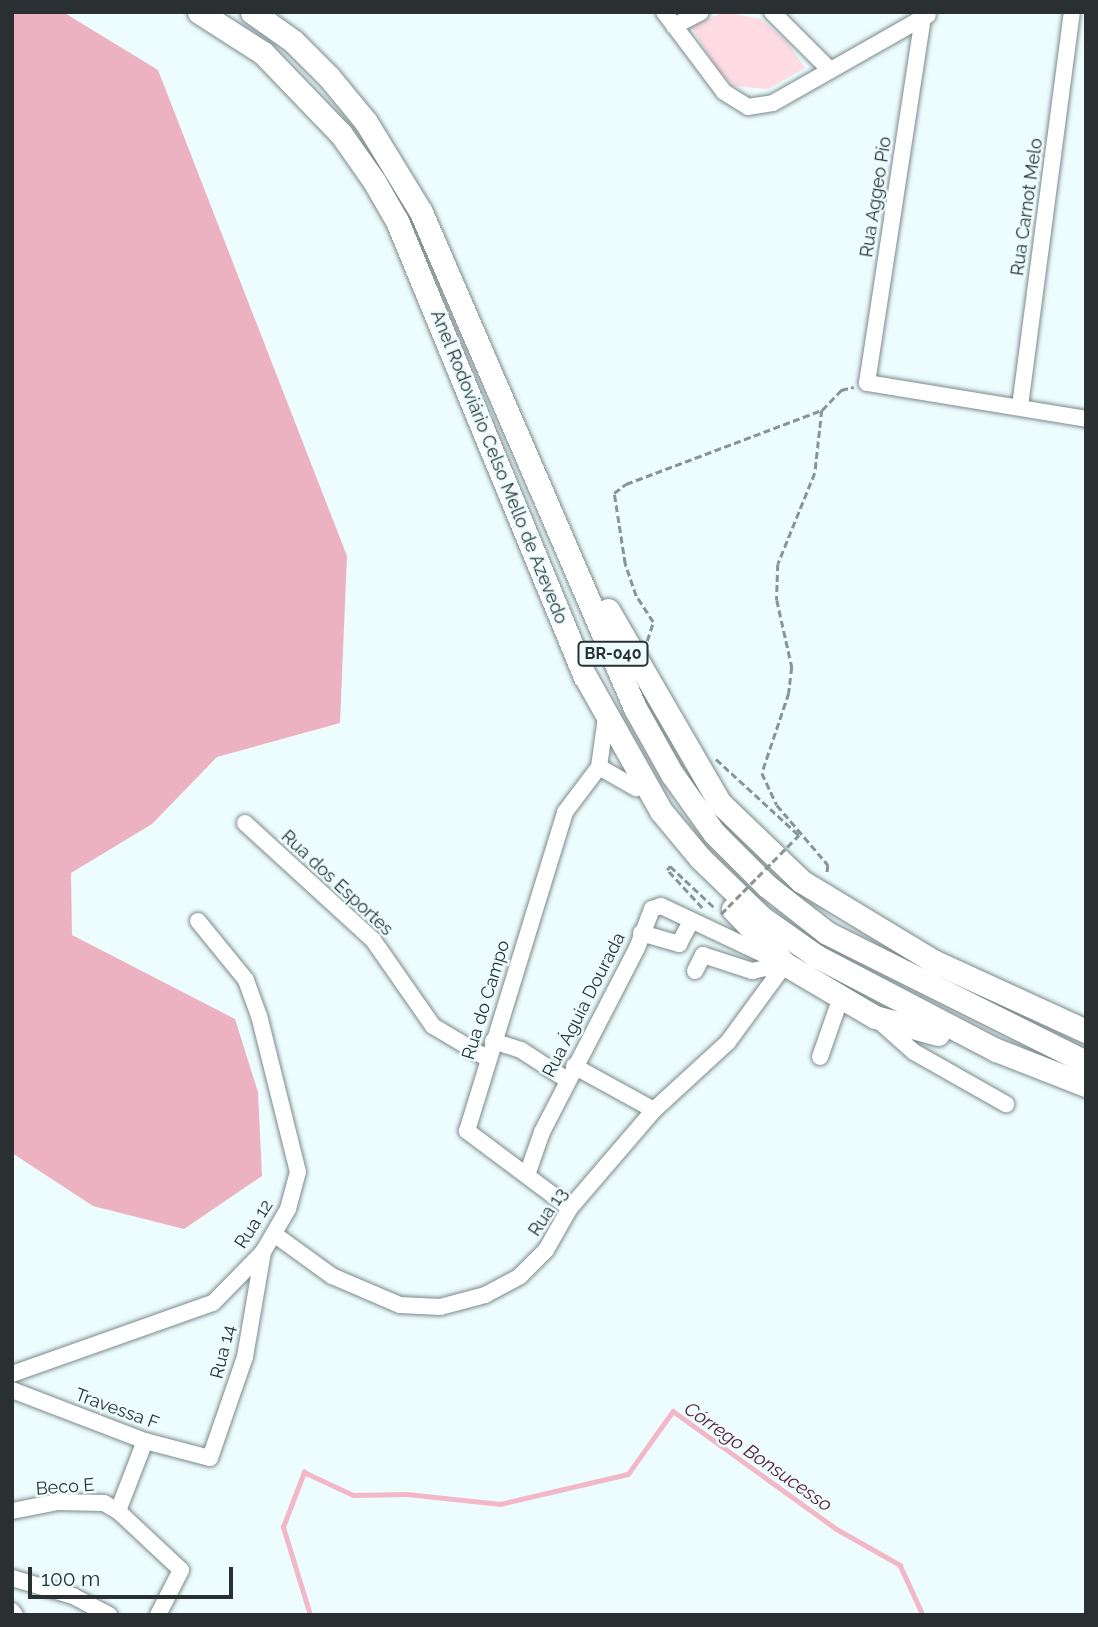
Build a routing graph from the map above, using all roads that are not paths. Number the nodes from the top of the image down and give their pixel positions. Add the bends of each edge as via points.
1 (199, 12) edge
2 (252, 12) edge
3 (267, 12) edge
4 (664, 12) edge
5 (701, 12) edge
6 (772, 12) edge
7 (1072, 12) edge
8 (928, 15) edge
9 (674, 26) junction
10 (830, 70) junction
11 (328, 77) junction
12 (1020, 406) junction
13 (1086, 419) edge
14 (535, 472) junction
15 (606, 718) junction
16 (625, 750) junction
17 (599, 767) junction
18 (636, 788) junction
19 (244, 823) dead end
20 (691, 920) junction
21 (198, 921) dead end
22 (641, 933) junction
23 (785, 964) junction
24 (695, 971) dead end
25 (841, 997) junction
26 (875, 1017) junction
27 (1086, 1031) edge
28 (493, 1041) junction
29 (996, 1050) junction
30 (820, 1057) dead end
31 (488, 1059) junction
32 (570, 1073) junction
33 (1082, 1078) edge
34 (1006, 1104) dead end
35 (654, 1110) junction
36 (527, 1175) junction
37 (570, 1208) junction
38 (274, 1234) junction
39 (262, 1252) junction
40 (12, 1374) edge
41 (12, 1390) edge
42 (145, 1441) junction
43 (210, 1458) joint
44 (12, 1511) edge
45 (118, 1511) junction
46 (12, 1578) edge
47 (109, 1615) edge
48 (158, 1615) edge

1 - 15 highway, Anel Rodoviário Celso Mello de Azevedo / BR-040 via 263,53 341,134 374,181 397,221
2 - 11 highway, Anel Rodoviário Celso Mello de Azevedo / BR-040 via 293,41
3 - 11 street
4 - 9 street
5 - 9 street
6 - 10 street
7 - 12 street, Rua Carnot Melo
8 - 10 street
8 - 12 street, Rua Aggeo Pío via 867,383
9 - 10 street via 724,92 748,107 773,103
11 - 14 highway, Anel Rodoviário Celso Mello de Azevedo / BR-040 via 366,122 421,212
12 - 13 street
14 - 27 highway via 560,505 631,652 720,803 777,849 824,897 933,961
14 - 33 highway, Anel Rodoviário Celso Mello de Azevedo / BR-040 via 635,708 672,774 714,833 767,886 827,933
15 - 16 highway, Anel Rodoviário Celso Mello de Azevedo / BR-040
15 - 17 street, Rua do Campo
16 - 18 highway
16 - 29 highway, Anel Rodoviário Celso Mello de Azevedo / BR-040 via 661,811 700,858 762,918 870,988
17 - 18 street
17 - 28 street, Rua do Campo via 565,812
18 - 23 highway via 659,831
19 - 31 street, Rua dos Esportes via 373,940 433,1026
20 - 22 street via 679,944
20 - 22 street, Rua Águia Dourada via 661,906 652,909
20 - 23 street, Rua Águia Dourada
21 - 38 street, Rua 12 via 246,980 299,1172 288,1209
22 - 32 street, Rua Águia Dourada
23 - 24 street via 752,971 703,955
23 - 25 highway
23 - 35 street, Rua 13 via 728,1042
25 - 26 highway
25 - 30 street
26 - 29 highway
26 - 34 street via 914,1052
28 - 31 street, Rua do Campo
28 - 32 street
29 - 33 highway, Anel Rodoviário Celso Mello de Azevedo / BR-040
31 - 36 street, Rua do Campo via 467,1131
32 - 35 street
32 - 36 street, Rua Águia Dourada
35 - 37 street, Rua 13
36 - 37 street, Rua do Campo
37 - 38 street, Rua 13 via 546,1250 520,1276 485,1295 440,1307 400,1305 367,1293 332,1276
38 - 39 street, Rua 12
39 - 40 street, Rua 12 via 212,1303
39 - 43 street, Rua 14 via 245,1357
41 - 42 street, Travessa F
42 - 43 street, Travessa F
42 - 45 street
44 - 45 street, Beco E via 58,1503 104,1503
45 - 48 street via 181,1570
46 - 47 street via 73,1597

